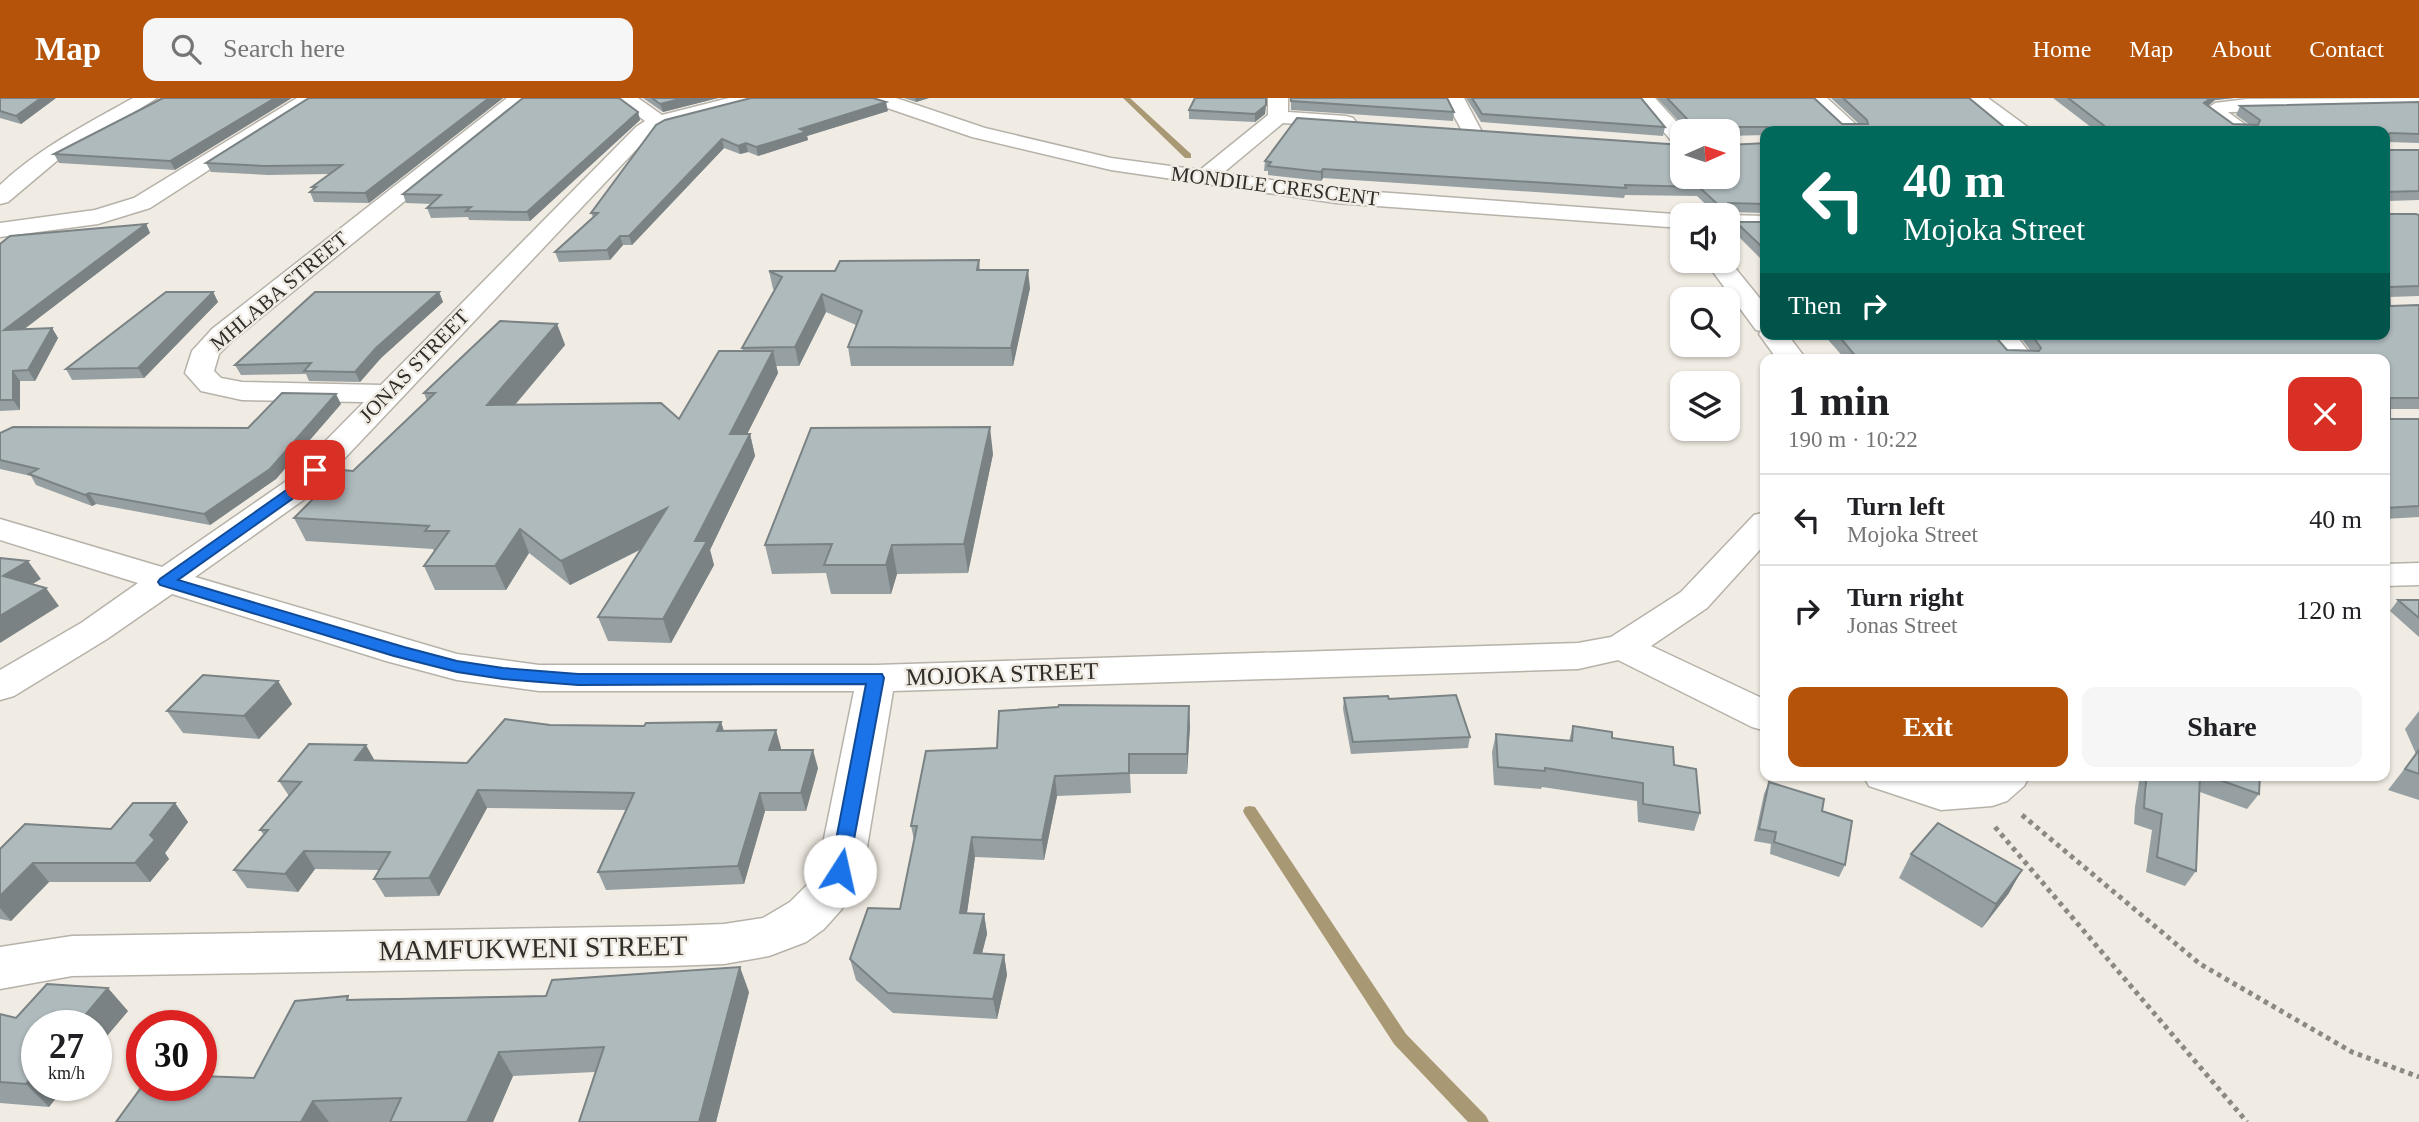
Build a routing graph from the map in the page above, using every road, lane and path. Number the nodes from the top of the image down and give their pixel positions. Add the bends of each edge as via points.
1 (147, 98) edge
2 (310, 98) edge
3 (522, 98) edge
4 (625, 98) edge
5 (752, 98) edge
6 (877, 98) edge
7 (1454, 98) edge
8 (1645, 98) edge
9 (1815, 98) edge
10 (1975, 98) edge
11 (2419, 103) edge
12 (1278, 107) edge
13 (659, 122) junction
14 (1361, 123) edge
15 (1847, 126) edge
16 (2016, 126) edge
17 (2236, 126) edge
18 (1670, 128) edge
19 (1445, 130) edge
20 (1670, 143) edge
21 (1654, 144) edge
22 (1204, 178) junction
23 (0, 197) edge
24 (1670, 220) edge
25 (1740, 222) edge
26 (1760, 223) edge
27 (0, 230) edge
28 (1726, 273) edge
29 (1760, 316) edge
30 (1778, 340) edge
31 (2003, 340) edge
32 (1788, 354) edge
33 (2015, 354) edge
34 (387, 394) junction
35 (1760, 528) edge
36 (0, 529) edge
37 (2419, 574) edge
38 (2390, 575) edge
39 (165, 582) junction
40 (1622, 647) junction
41 (876, 678) junction
42 (0, 687) edge
43 (1760, 714) edge
44 (1902, 781) edge
45 (1989, 786) edge
46 (0, 968) edge
47 (2419, 1077) edge
48 (2247, 1122) edge

1 - 23 street via 32,167
2 - 27 street via 142,204 99,217
3 - 34 street, MHLABA STREET via 222,335 206,351 199,373 211,386 242,390
4 - 13 street
5 - 13 street, JONAS STREET
6 - 22 street, MONDILE CRESCENT via 979,133 1111,164
7 - 19 street via 1479,132
8 - 18 street
9 - 15 street
10 - 16 street
11 - 17 street via 2247,105 2213,112
12 - 14 street
12 - 22 street
13 - 34 street, JONAS STREET via 643,131
20 - 21 street
22 - 24 street, MONDILE CRESCENT via 1336,195
25 - 26 street
28 - 29 street
30 - 32 street
31 - 33 street
34 - 39 street, JONAS STREET via 297,489
35 - 40 street, MOJOKA STREET via 1694,600
36 - 39 street, MOJOKA STREET
37 - 38 street
39 - 41 street, MOJOKA STREET via 400,652 503,674 590,680
39 - 42 street, JONAS STREET
40 - 41 street, MOJOKA STREET via 1578,656
40 - 43 street
41 - 46 street, MAMFUKWENI STREET via 840,871 814,912 793,928 767,938 670,946 72,956
44 - 45 street via 1941,794
45 - 47 path via 2200,964 2352,1052
45 - 48 path

